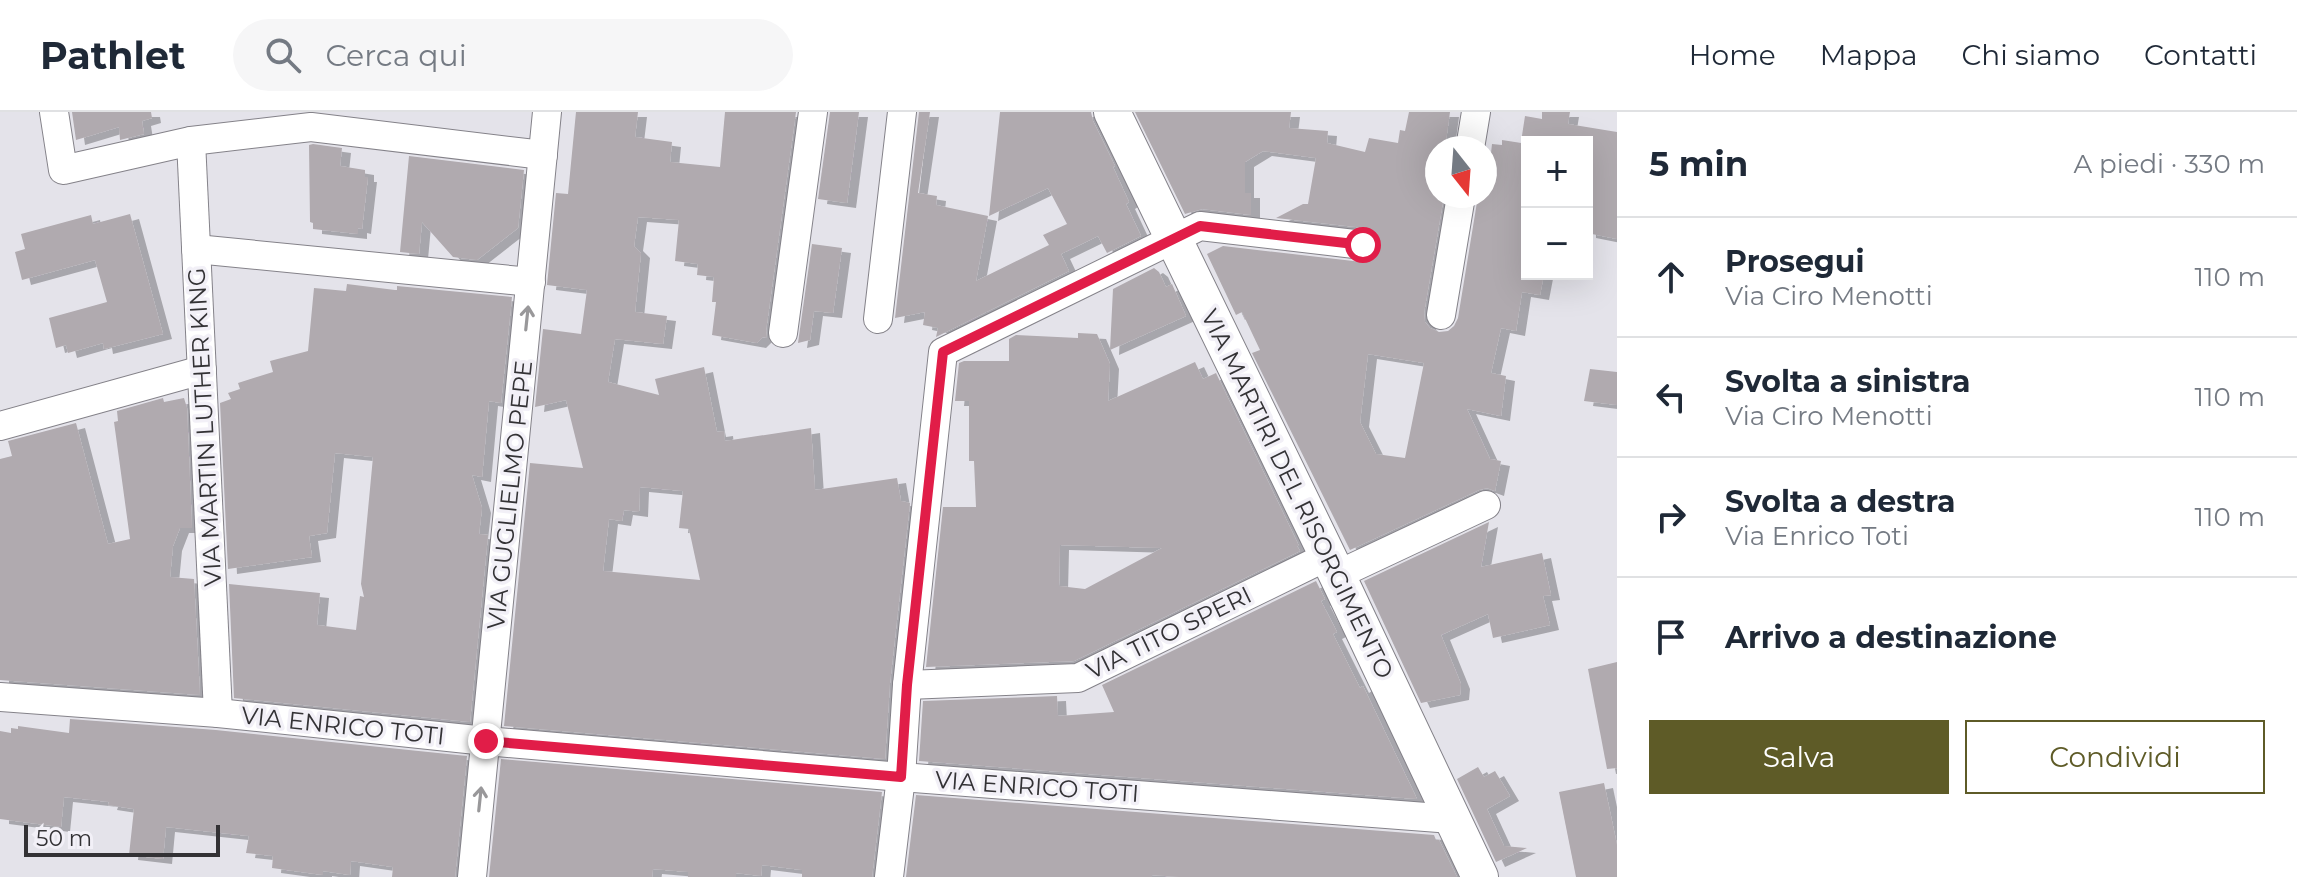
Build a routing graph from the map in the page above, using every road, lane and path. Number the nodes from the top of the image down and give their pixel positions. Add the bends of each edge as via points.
1 (54, 112) edge
2 (547, 112) edge
3 (813, 112) edge
4 (902, 112) edge
5 (1112, 112) edge
6 (1476, 112) edge
7 (1472, 136) edge
8 (191, 141) junction
9 (543, 155) junction
10 (1459, 208) edge
11 (1175, 239) junction
12 (1363, 245) dead end
13 (196, 249) junction
14 (531, 282) junction
15 (1441, 315) dead end
16 (878, 319) dead end
17 (783, 333) dead end
18 (202, 370) junction
19 (0, 426) edge
20 (1486, 505) dead end
21 (1332, 565) junction
22 (907, 685) junction
23 (0, 697) edge
24 (218, 713) junction
25 (486, 741) junction
26 (901, 777) junction
27 (1452, 819) junction
28 (472, 877) edge
29 (889, 877) edge
30 (1480, 877) edge

1 - 8 street via 63,170
2 - 9 street, VIA GUGLIELMO PEPE
3 - 17 street
4 - 16 street
5 - 11 street, VIA MARTIRI DEL RISORGIMENTO
6 - 7 street
8 - 9 street via 311,127
8 - 13 street, VIA MARTIN LUTHER KING
9 - 14 street, VIA GUGLIELMO PEPE
10 - 15 street
11 - 12 street via 1200,226
11 - 21 street, VIA MARTIRI DEL RISORGIMENTO
11 - 22 street via 943,352
13 - 14 street
13 - 18 street, VIA MARTIN LUTHER KING
25 -> 14 street, VIA GUGLIELMO PEPE
18 - 19 street
18 - 24 street, VIA MARTIN LUTHER KING
20 - 21 street, VIA TITO SPERI
21 - 22 street, VIA TITO SPERI via 1078,678
21 - 27 street, VIA MARTIRI DEL RISORGIMENTO
22 - 26 street
23 - 24 street, VIA ENRICO TOTI
24 - 25 street, VIA ENRICO TOTI
25 - 26 street, VIA ENRICO TOTI
28 -> 25 street, VIA GUGLIELMO PEPE
26 - 27 street, VIA ENRICO TOTI
26 - 29 street
27 - 30 street, VIA MARTIRI DEL RISORGIMENTO

